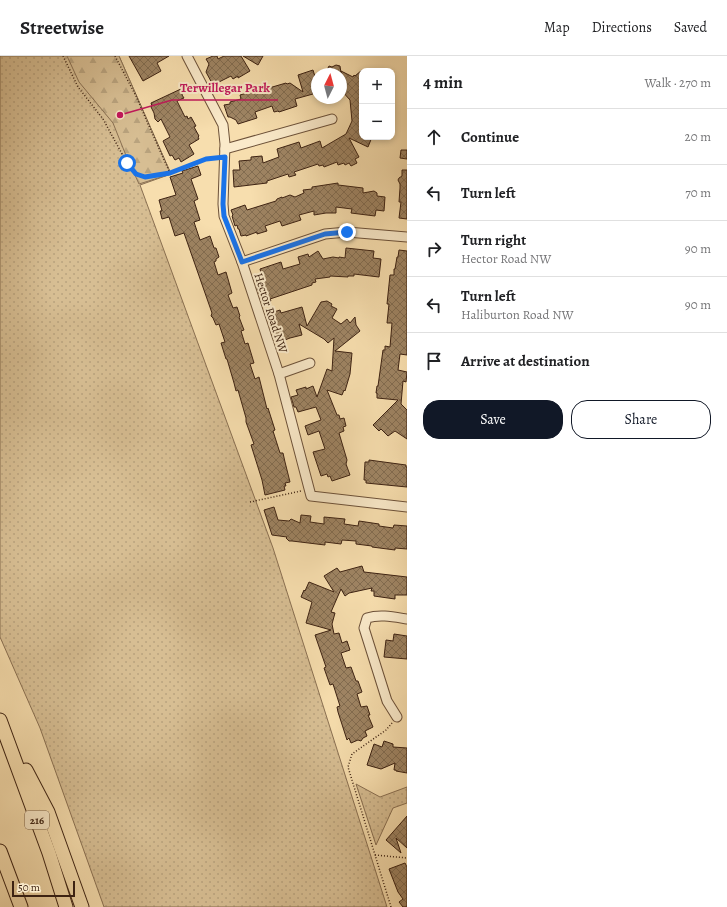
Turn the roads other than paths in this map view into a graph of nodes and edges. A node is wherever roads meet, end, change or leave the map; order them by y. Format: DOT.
graph roads {
  1 [pos="187,56"];
  2 [pos="332,119"];
  3 [pos="225,153"];
  4 [pos="407,237"];
  5 [pos="242,262"];
  6 [pos="310,363"];
  7 [pos="279,374"];
  8 [pos="407,508"];
  9 [pos="407,619"];
  10 [pos="397,717"];
  11 [pos="0,720"];
  12 [pos="6,734"];
  13 [pos="0,852"];
  14 [pos="12,907"];
  15 [pos="21,907"];
  16 [pos="66,907"];
  17 [pos="82,907"];
  1 -- 3 [label="street, Hector Road NW"];
  2 -- 3 [label="street"];
  3 -- 5 [label="street, Hector Road NW"];
  4 -- 5 [label="street"];
  5 -- 7 [label="street, Hector Road NW"];
  6 -- 7 [label="street"];
  7 -- 8 [label="street, Hector Road NW"];
  9 -- 10 [label="street"];
  11 -- 12 [label="highway, 216"];
  12 -- 16 [label="highway, 216"];
  12 -- 17 [label="highway"];
  13 -- 14 [label="highway"];
  13 -- 15 [label="highway"];
}
